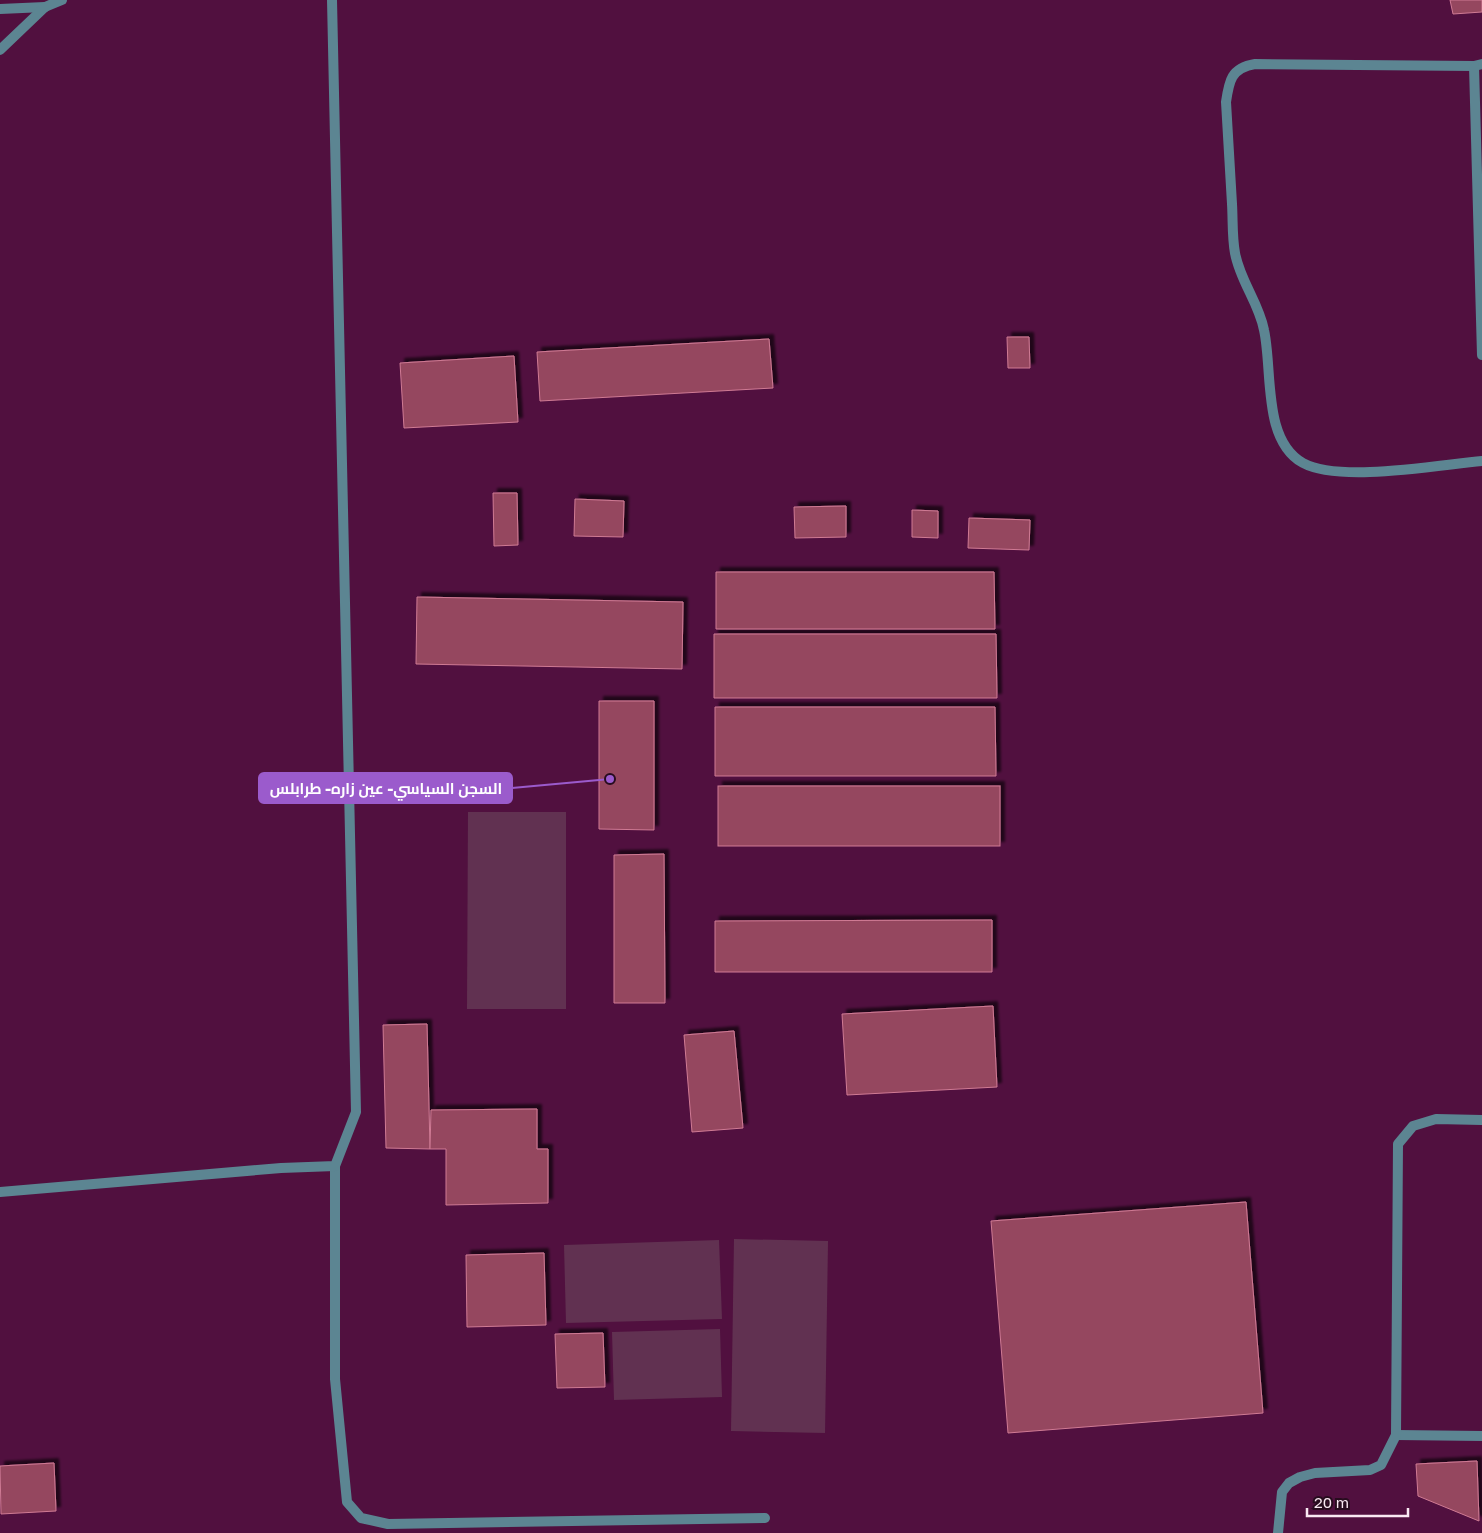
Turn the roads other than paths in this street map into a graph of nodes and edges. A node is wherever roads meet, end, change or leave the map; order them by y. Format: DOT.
graph roads {
  1 [pos="62,0"];
  2 [pos="332,0"];
  3 [pos="44,7"];
  4 [pos="0,9"];
  5 [pos="0,50"];
  6 [pos="1478,65"];
  7 [pos="1482,355"];
  8 [pos="1482,461"];
  9 [pos="1482,1120"];
  10 [pos="335,1166"];
  11 [pos="0,1192"];
  12 [pos="1396,1435"];
  13 [pos="1482,1436"];
  14 [pos="765,1518"];
  15 [pos="1278,1533"];
  1 -- 3 [label="street"];
  2 -- 10 [label="street"];
  3 -- 4 [label="street"];
  3 -- 5 [label="street"];
  6 -- 7 [label="street"];
  6 -- 8 [label="street"];
  9 -- 12 [label="street"];
  10 -- 11 [label="street"];
  10 -- 14 [label="street"];
  12 -- 13 [label="street"];
  12 -- 15 [label="street"];
}
